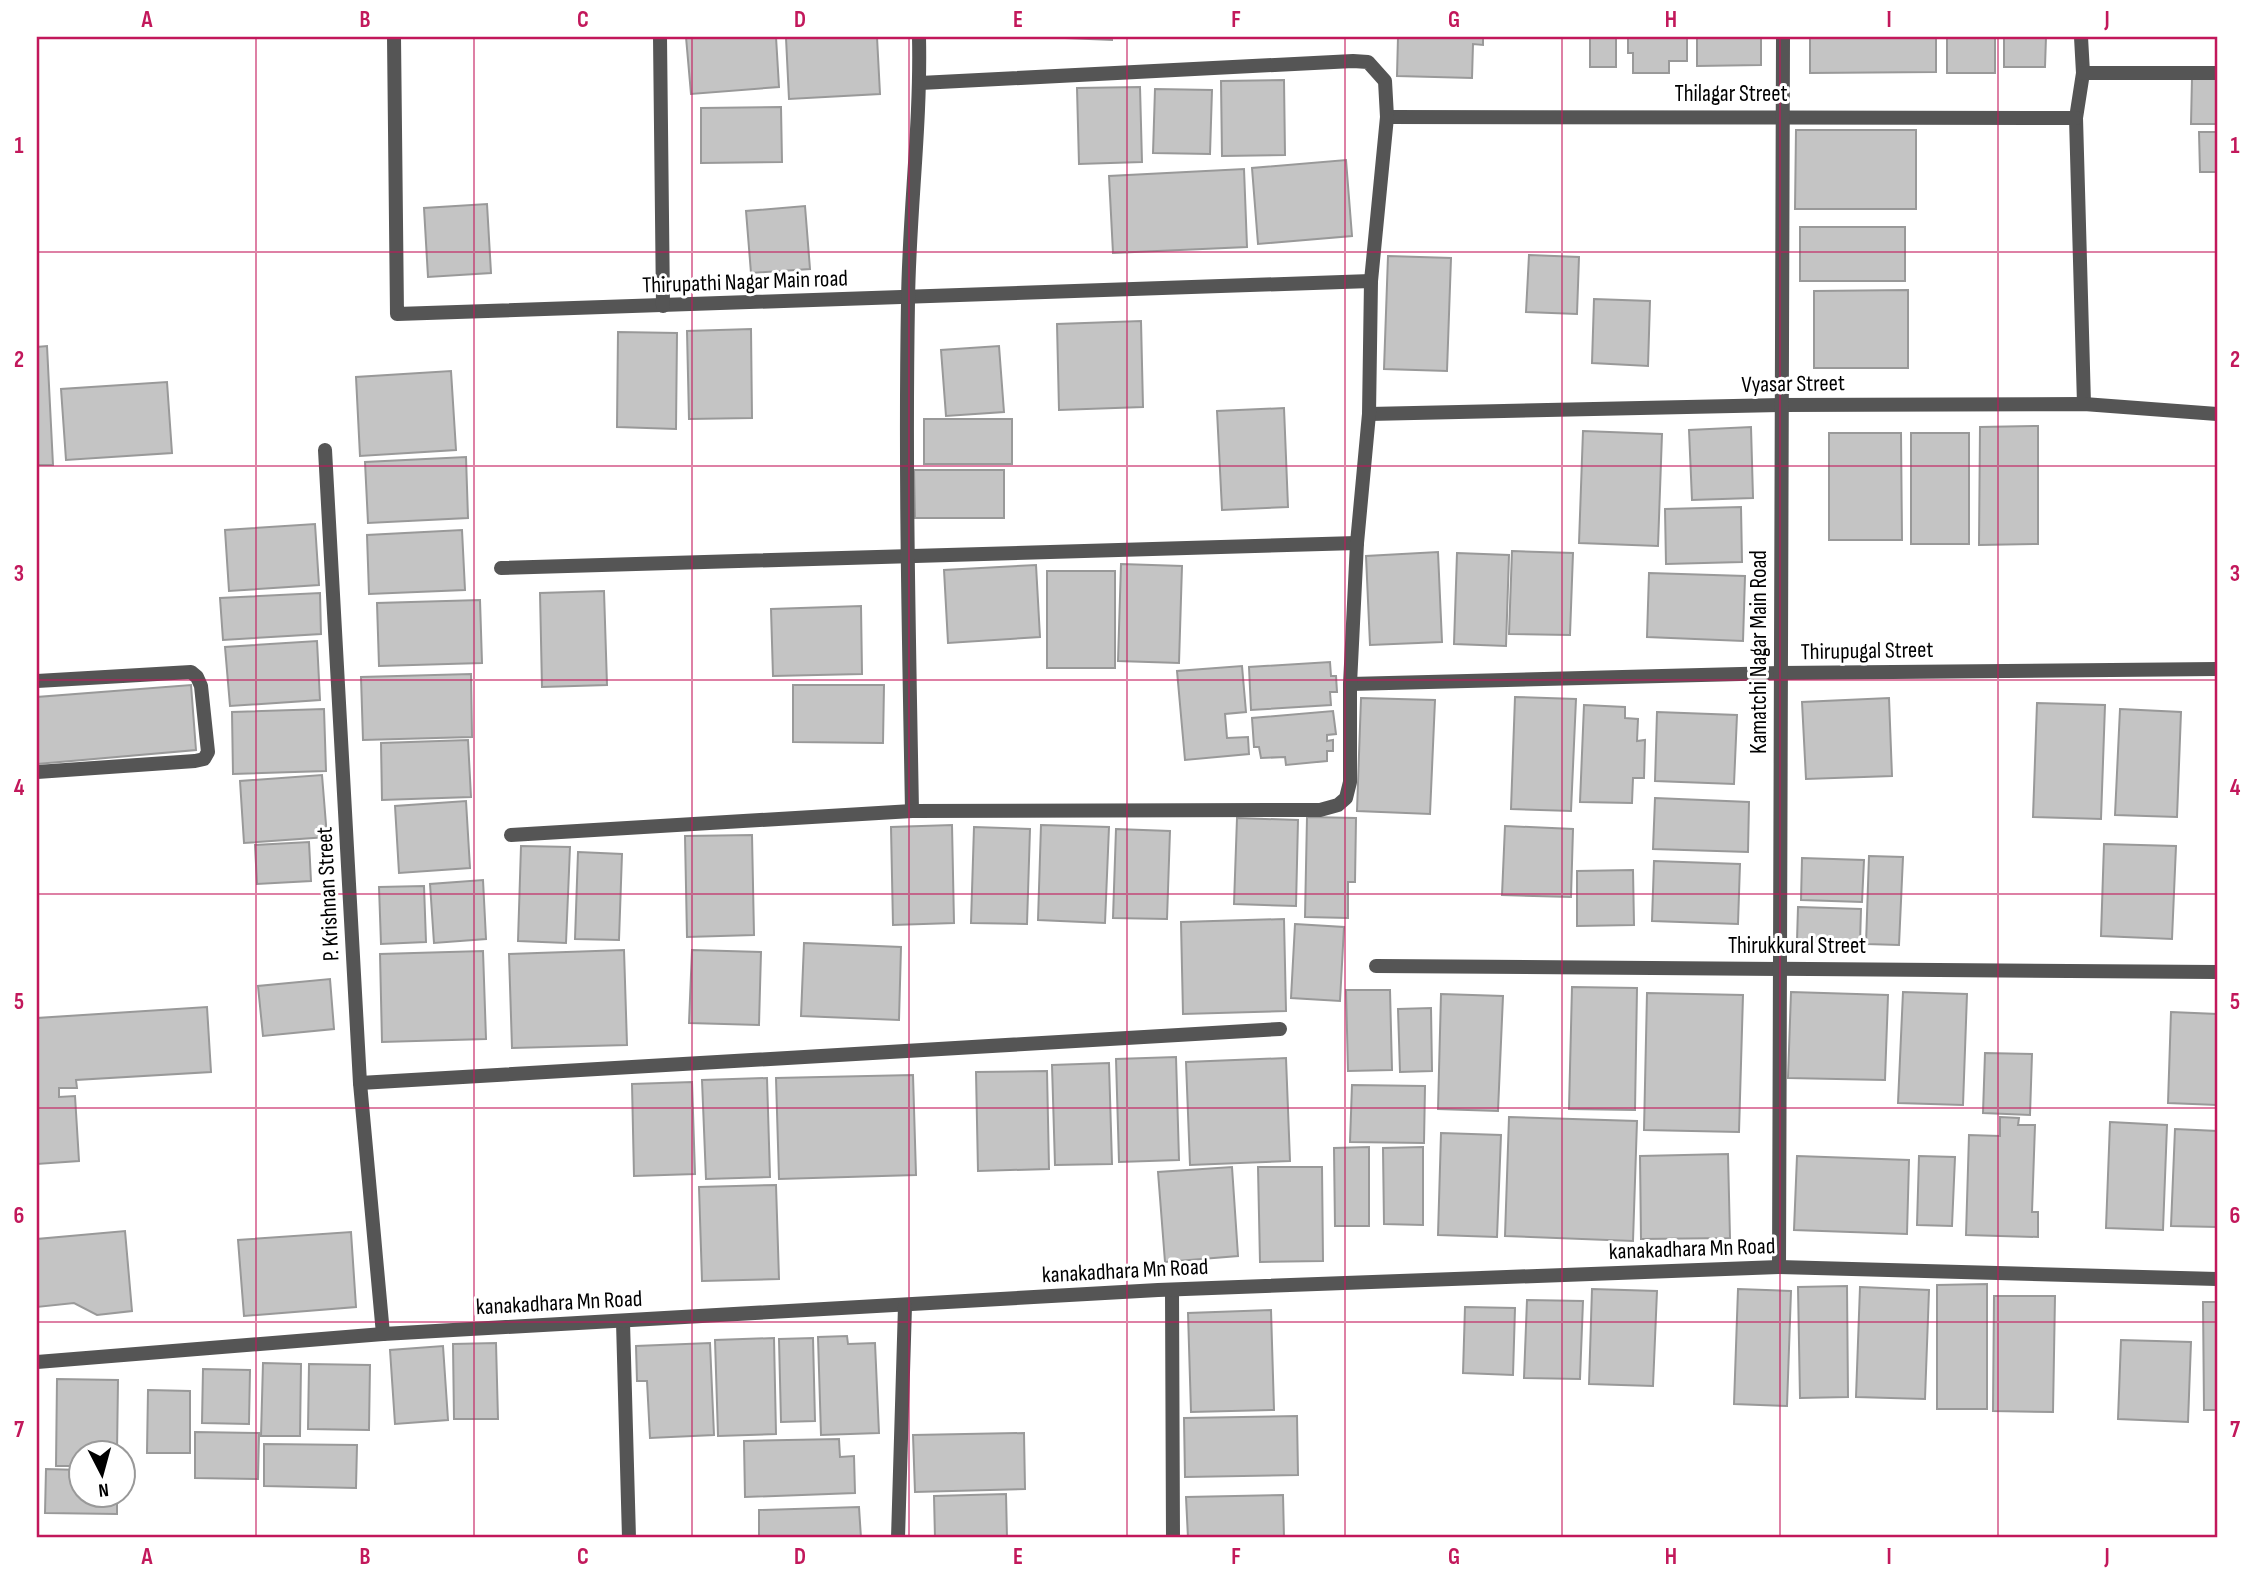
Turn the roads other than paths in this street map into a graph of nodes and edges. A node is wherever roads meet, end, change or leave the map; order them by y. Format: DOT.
graph roads {
  1 [pos="394,37"];
  2 [pos="660,37"];
  3 [pos="919,37"];
  4 [pos="1783,37"];
  5 [pos="2081,37"];
  6 [pos="2083,73"];
  7 [pos="2217,73"];
  8 [pos="920,83"];
  9 [pos="1782,115"];
  10 [pos="1387,117"];
  11 [pos="2076,118"];
  12 [pos="1371,281"];
  13 [pos="908,299"];
  14 [pos="663,306"];
  15 [pos="2084,404"];
  16 [pos="1780,405"];
  17 [pos="1369,414"];
  18 [pos="2217,414"];
  19 [pos="325,450"];
  20 [pos="1357,543"];
  21 [pos="907,558"];
  22 [pos="500,568"];
  23 [pos="2217,669"];
  24 [pos="1780,673"];
  25 [pos="37,681"];
  26 [pos="1350,684"];
  27 [pos="37,772"];
  28 [pos="912,811"];
  29 [pos="511,835"];
  30 [pos="1376,966"];
  31 [pos="1781,967"];
  32 [pos="2217,972"];
  33 [pos="1280,1029"];
  34 [pos="360,1083"];
  35 [pos="1779,1267"];
  36 [pos="2217,1279"];
  37 [pos="1172,1290"];
  38 [pos="905,1307"];
  39 [pos="623,1322"];
  40 [pos="383,1334"];
  41 [pos="37,1362"];
  42 [pos="629,1538"];
  43 [pos="898,1538"];
  44 [pos="1172,1538"];
  1 -- 14 [label="street, Thirupathi Nagar Main road"];
  2 -- 14 [label="street"];
  3 -- 8 [label="street"];
  4 -- 9 [label="street, Kamatchi Nagar Main Road"];
  5 -- 6 [label="street"];
  6 -- 7 [label="street"];
  6 -- 11 [label="street"];
  8 -- 10 [label="street"];
  8 -- 13 [label="street"];
  9 -- 10 [label="street, Thilagar Street"];
  9 -- 11 [label="street, Thilagar Street"];
  9 -- 16 [label="street, Kamatchi Nagar Main Road"];
  10 -- 12 [label="street"];
  11 -- 15 [label="street"];
  12 -- 13 [label="street, Thirupathi Nagar Main road"];
  12 -- 17 [label="street"];
  13 -- 14 [label="street, Thirupathi Nagar Main road"];
  13 -- 21 [label="street"];
  15 -- 16 [label="street, Vyasar Street"];
  15 -- 18 [label="street, Vyasar Street"];
  16 -- 17 [label="street, Vyasar Street"];
  16 -- 24 [label="street, Kamatchi Nagar Main Road"];
  17 -- 20 [label="street"];
  19 -- 34 [label="street, P. Krishnan Street"];
  20 -- 21 [label="street"];
  20 -- 26 [label="street"];
  21 -- 22 [label="street"];
  21 -- 28 [label="street"];
  23 -- 24 [label="street, Thirupugal Street"];
  24 -- 26 [label="street, Thirupugal Street"];
  24 -- 31 [label="street, Kamatchi Nagar Main Road"];
  25 -- 27 [label="street"];
  26 -- 28 [label="street"];
  28 -- 29 [label="street"];
  30 -- 31 [label="street, Thirukkural Street"];
  31 -- 32 [label="street, Thirukkural Street"];
  31 -- 35 [label="street, Kamatchi Nagar Main Road"];
  33 -- 34 [label="street"];
  34 -- 40 [label="street, P. Krishnan Street"];
  35 -- 36 [label="street, kanakadhara Mn Road"];
  35 -- 37 [label="street, kanakadhara Mn Road"];
  37 -- 38 [label="street, kanakadhara Mn Road"];
  37 -- 44 [label="street"];
  38 -- 39 [label="street, kanakadhara Mn Road"];
  38 -- 43 [label="street"];
  39 -- 40 [label="street, kanakadhara Mn Road"];
  39 -- 42 [label="street"];
  40 -- 41 [label="street, kanakadhara Mn Road"];
}
